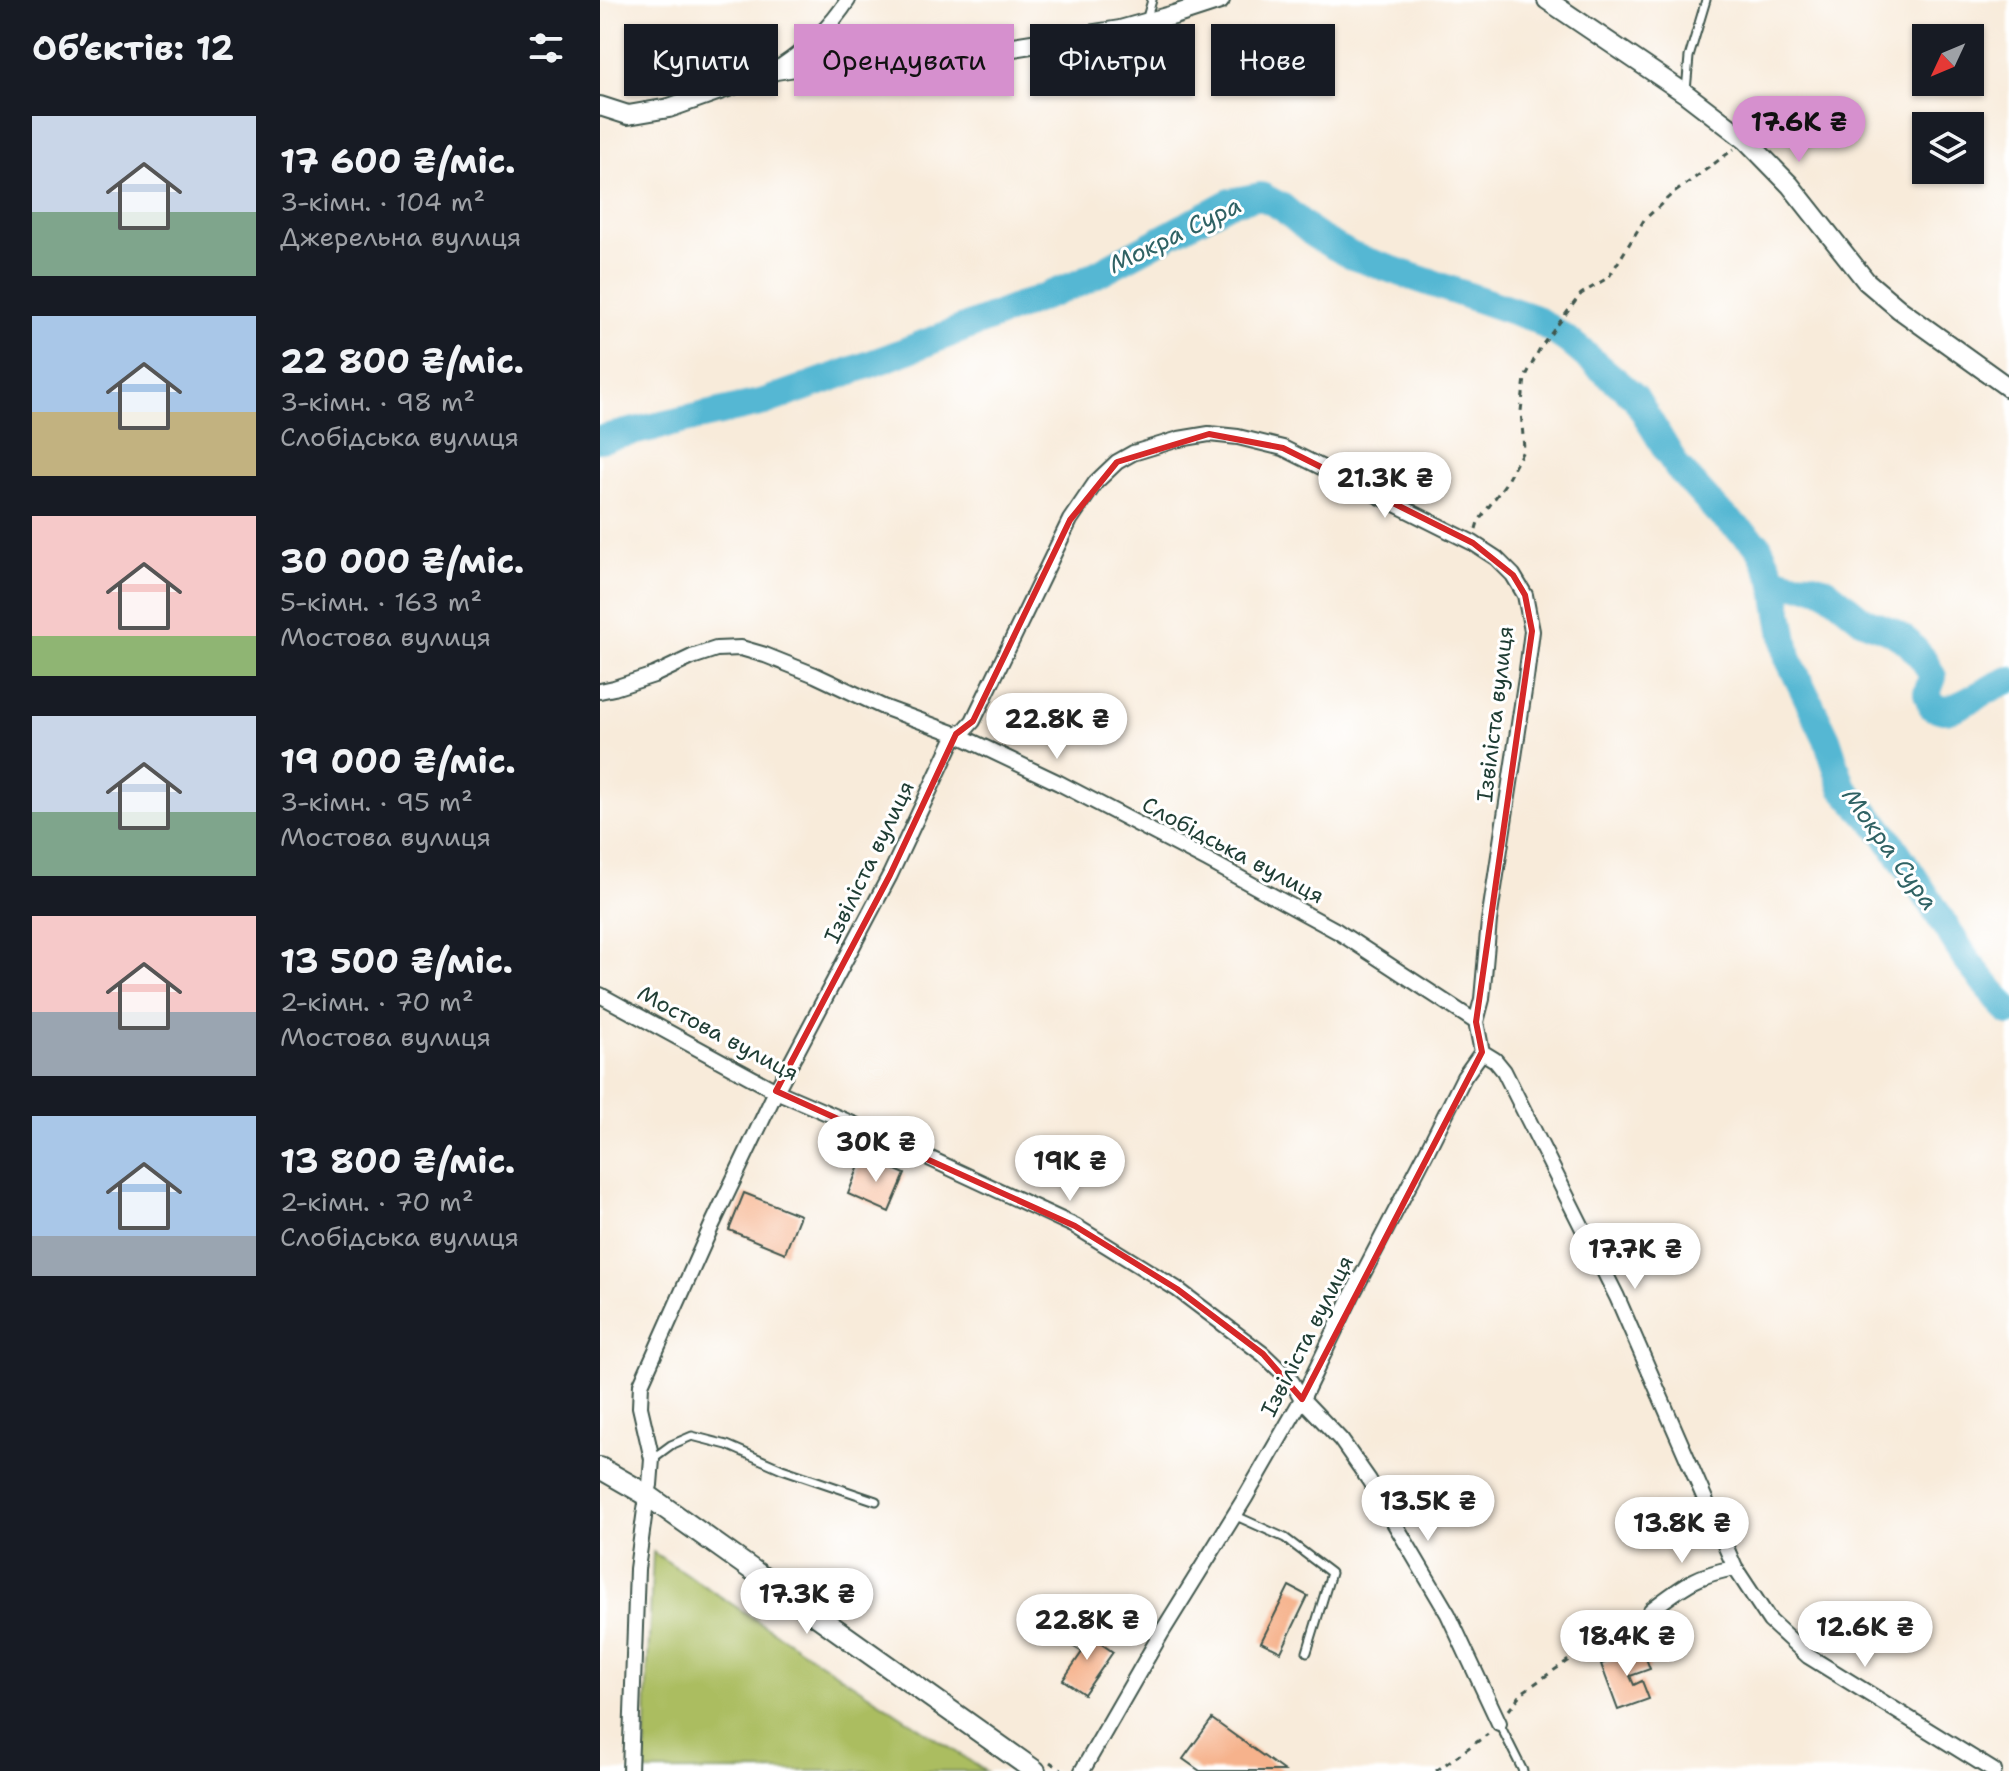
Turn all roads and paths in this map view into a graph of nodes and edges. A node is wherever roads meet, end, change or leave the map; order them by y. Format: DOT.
graph roads {
  1 [pos="848,0"];
  2 [pos="1152,0"];
  3 [pos="1220,0"];
  4 [pos="1547,0"];
  5 [pos="1706,0"];
  6 [pos="1145,23"];
  7 [pos="778,69"];
  8 [pos="778,70"];
  9 [pos="1686,94"];
  10 [pos="700,96"];
  11 [pos="600,106"];
  12 [pos="1746,140"];
  13 [pos="2009,388"];
  14 [pos="1473,543"];
  15 [pos="600,691"];
  16 [pos="956,734"];
  17 [pos="600,995"];
  18 [pos="1476,1022"];
  19 [pos="1482,1052"];
  20 [pos="776,1091"];
  21 [pos="1302,1399"];
  22 [pos="652,1459"];
  23 [pos="600,1468"];
  24 [pos="647,1495"];
  25 [pos="876,1501"];
  26 [pos="1234,1515"];
  27 [pos="1735,1568"];
  28 [pos="1651,1610"];
  29 [pos="1307,1652"];
  30 [pos="1499,1723"];
  31 [pos="1025,1768"];
  32 [pos="630,1771"];
  33 [pos="1082,1771"];
  34 [pos="1436,1771"];
  35 [pos="1523,1771"];
  36 [pos="1994,1771"];
  1 -- 7 [label="street"];
  2 -- 6 [label="lane"];
  3 -- 6 [label="street"];
  4 -- 9 [label="street"];
  5 -- 9 [label="lane"];
  6 -- 8 [label="street"];
  9 -- 12 [label="street"];
  10 -- 11 [label="street"];
  12 -- 13 [label="street"];
  12 -- 14 [label="path"];
  14 -- 16 [label="street, Ізвіліста вулиця"];
  14 -- 18 [label="street, Ізвіліста вулиця"];
  15 -- 16 [label="street, Слобідська вулиця"];
  16 -- 18 [label="street, Слобідська вулиця"];
  16 -- 20 [label="street, Ізвіліста вулиця"];
  17 -- 20 [label="street, Мостова вулиця"];
  18 -- 19 [label="street, Ізвіліста вулиця"];
  19 -- 21 [label="street, Ізвіліста вулиця"];
  19 -- 27 [label="street"];
  20 -- 21 [label="street, Мостова вулиця"];
  20 -- 22 [label="street, Ізвіліста вулиця"];
  21 -- 26 [label="street, Ізвіліста вулиця"];
  21 -- 30 [label="street, Мостова вулиця"];
  22 -- 24 [label="street, Ізвіліста вулиця"];
  22 -- 25 [label="lane"];
  23 -- 24 [label="main road"];
  24 -- 31 [label="main road"];
  24 -- 32 [label="street, Ізвіліста вулиця"];
  26 -- 29 [label="lane"];
  26 -- 33 [label="street, Ізвіліста вулиця"];
  27 -- 28 [label="street"];
  27 -- 36 [label="street"];
  28 -- 30 [label="path"];
  30 -- 34 [label="path"];
  30 -- 35 [label="lane, Мостова вулиця"];
}
